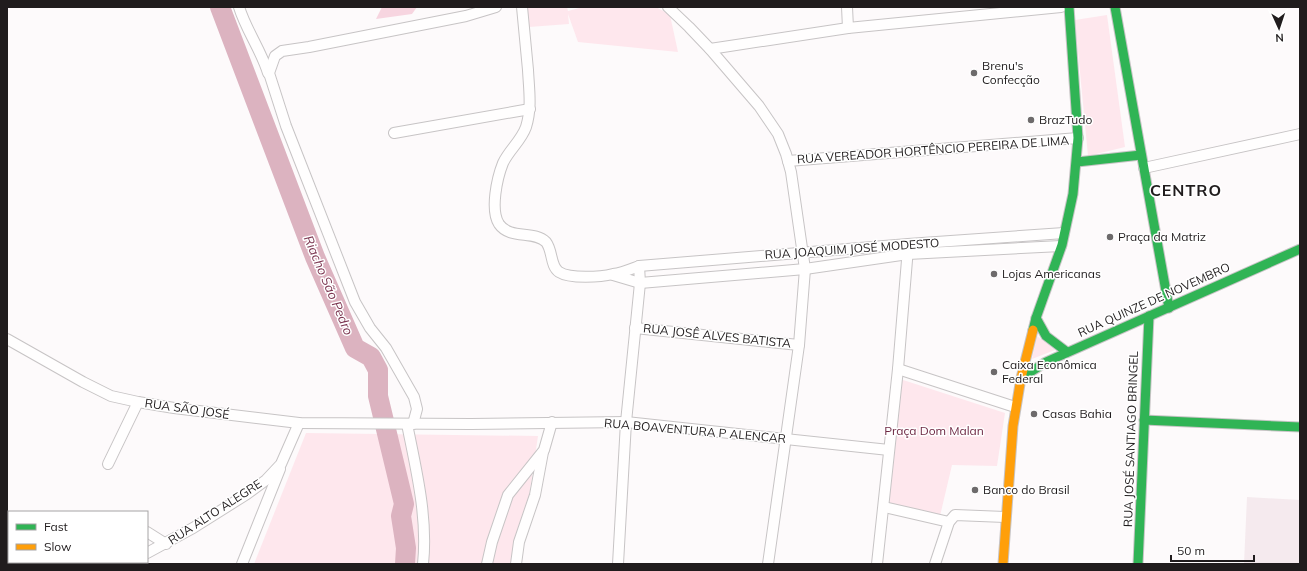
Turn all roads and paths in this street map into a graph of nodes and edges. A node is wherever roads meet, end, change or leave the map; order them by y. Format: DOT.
graph roads {
  1 [pos="239,7"];
  2 [pos="496,7"];
  3 [pos="522,7"];
  4 [pos="668,7"];
  5 [pos="847,7"];
  6 [pos="1061,7"];
  7 [pos="1069,7"];
  8 [pos="1115,7"];
  9 [pos="848,28"];
  10 [pos="710,49"];
  11 [pos="269,73"];
  12 [pos="530,109"];
  13 [pos="394,133"];
  14 [pos="1300,134"];
  15 [pos="1078,138"];
  16 [pos="1141,155"];
  17 [pos="788,161"];
  18 [pos="1077,162"];
  19 [pos="1144,168"];
  20 [pos="1064,233"];
  21 [pos="1061,246"];
  22 [pos="908,249"];
  23 [pos="1300,249"];
  24 [pos="803,253"];
  25 [pos="691,262"];
  26 [pos="639,266"];
  27 [pos="805,269"];
  28 [pos="613,275"];
  29 [pos="693,278"];
  30 [pos="640,283"];
  31 [pos="1169,308"];
  32 [pos="1149,316"];
  33 [pos="1036,318"];
  34 [pos="635,328"];
  35 [pos="7,339"];
  36 [pos="799,345"];
  37 [pos="1068,352"];
  38 [pos="898,369"];
  39 [pos="1021,378"];
  40 [pos="138,402"];
  41 [pos="1015,407"];
  42 [pos="1144,420"];
  43 [pos="299,422"];
  44 [pos="552,422"];
  45 [pos="626,422"];
  46 [pos="381,423"];
  47 [pos="405,424"];
  48 [pos="1300,426"];
  49 [pos="787,439"];
  50 [pos="544,450"];
  51 [pos="889,450"];
  52 [pos="108,464"];
  53 [pos="281,464"];
  54 [pos="884,507"];
  55 [pos="1005,517"];
  56 [pos="949,522"];
  57 [pos="148,533"];
  58 [pos="166,544"];
  59 [pos="148,553"];
  60 [pos="242,564"];
  61 [pos="423,564"];
  62 [pos="487,564"];
  63 [pos="516,564"];
  64 [pos="618,564"];
  65 [pos="768,564"];
  66 [pos="877,564"];
  67 [pos="935,564"];
  68 [pos="1003,564"];
  69 [pos="1138,564"];
  1 -- 11 [label="street"];
  2 -- 11 [label="street"];
  3 -- 12 [label="street"];
  4 -- 10 [label="street"];
  5 -- 9 [label="street"];
  6 -- 9 [label="street"];
  7 -- 15 [label="main road"];
  8 -- 16 [label="main road"];
  9 -- 10 [label="street"];
  10 -- 17 [label="street"];
  11 -- 47 [label="street"];
  12 -- 13 [label="street"];
  12 -- 28 [label="street"];
  14 -- 19 [label="street"];
  15 -- 17 [label="street, RUA VEREADOR HORTÊNCIO PEREIRA DE LIMA"];
  15 -- 18 [label="main road"];
  16 -- 18 [label="main road"];
  16 -- 19 [label="main road"];
  17 -- 24 [label="street"];
  18 -- 20 [label="main road"];
  19 -- 31 [label="main road"];
  20 -- 21 [label="main road"];
  20 -- 22 [label="street, RUA JOAQUIM JOSÉ MODESTO"];
  21 -- 22 [label="street, RUA JOAQUIM JOSÉ MODESTO"];
  21 -- 33 [label="main road"];
  22 -- 24 [label="street, RUA JOAQUIM JOSÉ MODESTO"];
  22 -- 27 [label="street, RUA JOAQUIM JOSÉ MODESTO"];
  22 -- 38 [label="street"];
  23 -- 31 [label="main road, RUA QUINZE DE NOVEMBRO"];
  24 -- 25 [label="street, RUA JOAQUIM JOSÉ MODESTO"];
  24 -- 27 [label="street"];
  25 -- 26 [label="street, RUA JOAQUIM JOSÉ MODESTO"];
  25 -- 29 [label="street"];
  26 -- 28 [label="street, RUA JOAQUIM JOSÉ MODESTO"];
  26 -- 30 [label="street"];
  27 -- 29 [label="street, RUA JOAQUIM JOSÉ MODESTO"];
  27 -- 36 [label="street"];
  28 -- 30 [label="street"];
  29 -- 30 [label="street, RUA JOAQUIM JOSÉ MODESTO"];
  30 -- 34 [label="street"];
  31 -- 32 [label="main road, RUA QUINZE DE NOVEMBRO"];
  32 -- 37 [label="main road, RUA QUINZE DE NOVEMBRO"];
  32 -- 42 [label="main road, RUA JOSÉ SANTIAGO BRINGEL"];
  33 -- 37 [label="main road"];
  33 -- 39 [label="main road"];
  34 -- 36 [label="street, RUA JOSÊ ALVES BATISTA"];
  34 -- 45 [label="street"];
  35 -- 40 [label="street, RUA SÃO JOSÉ"];
  36 -- 49 [label="street"];
  37 -- 39 [label="main road, RUA QUINZE DE NOVEMBRO"];
  38 -- 41 [label="street"];
  38 -- 51 [label="street"];
  39 -- 41 [label="main road"];
  40 -- 43 [label="street, RUA SÃO JOSÉ"];
  40 -- 52 [label="street"];
  41 -- 55 [label="main road"];
  42 -- 48 [label="main road"];
  42 -- 69 [label="main road, RUA JOSÉ SANTIAGO BRINGEL"];
  43 -- 46 [label="street, RUA SÃO JOSÉ"];
  43 -- 53 [label="street, RUA ALTO ALEGRE"];
  44 -- 45 [label="street, RUA BOAVENTURA P ALENCAR"];
  44 -- 47 [label="street, RUA BOAVENTURA P ALENCAR"];
  44 -- 50 [label="street"];
  45 -- 49 [label="street, RUA BOAVENTURA P ALENCAR"];
  45 -- 64 [label="street"];
  46 -- 47 [label="street, RUA BOAVENTURA P ALENCAR"];
  47 -- 61 [label="street"];
  49 -- 51 [label="street, RUA BOAVENTURA P ALENCAR"];
  49 -- 65 [label="street"];
  50 -- 62 [label="street"];
  50 -- 63 [label="street"];
  51 -- 54 [label="street"];
  53 -- 58 [label="street, RUA ALTO ALEGRE"];
  53 -- 60 [label="street"];
  54 -- 56 [label="street"];
  54 -- 66 [label="street"];
  55 -- 56 [label="street"];
  55 -- 68 [label="main road"];
  56 -- 67 [label="street"];
  57 -- 58 [label="street"];
  58 -- 59 [label="street, RUA ALTO ALEGRE"];
}
